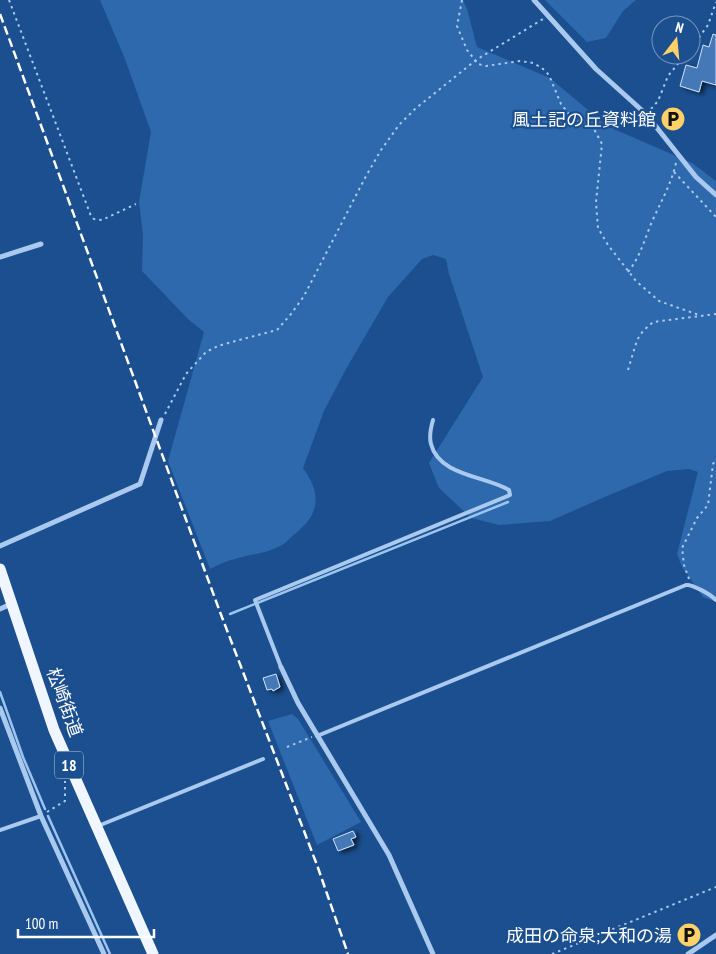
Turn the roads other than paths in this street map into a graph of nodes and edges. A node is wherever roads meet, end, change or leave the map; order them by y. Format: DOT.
graph roads {
  1 [pos="534,0"];
  2 [pos="716,194"];
  3 [pos="41,244"];
  4 [pos="0,257"];
  5 [pos="161,420"];
  6 [pos="433,420"];
  7 [pos="0,546"];
  8 [pos="0,569"];
  9 [pos="716,600"];
  10 [pos="12,604"];
  11 [pos="0,609"];
  12 [pos="281,667"];
  13 [pos="0,708"];
  14 [pos="317,736"];
  15 [pos="263,759"];
  16 [pos="41,816"];
  17 [pos="96,827"];
  18 [pos="0,830"];
  19 [pos="716,935"];
  20 [pos="104,954"];
  21 [pos="153,954"];
  22 [pos="433,954"];
  23 [pos="688,954"];
  1 -- 2 [label="street"];
  3 -- 4 [label="street"];
  5 -- 7 [label="street"];
  6 -- 12 [label="lane"];
  8 -- 10 [label="main road, 松崎街道 / 18"];
  9 -- 14 [label="lane"];
  10 -- 11 [label="street"];
  10 -- 17 [label="main road, 松崎街道 / 18"];
  12 -- 14 [label="street"];
  13 -- 16 [label="street"];
  14 -- 22 [label="street"];
  15 -- 17 [label="lane"];
  16 -- 18 [label="lane"];
  16 -- 20 [label="street"];
  17 -- 21 [label="main road, 松崎街道 / 18"];
  19 -- 23 [label="street"];
}
